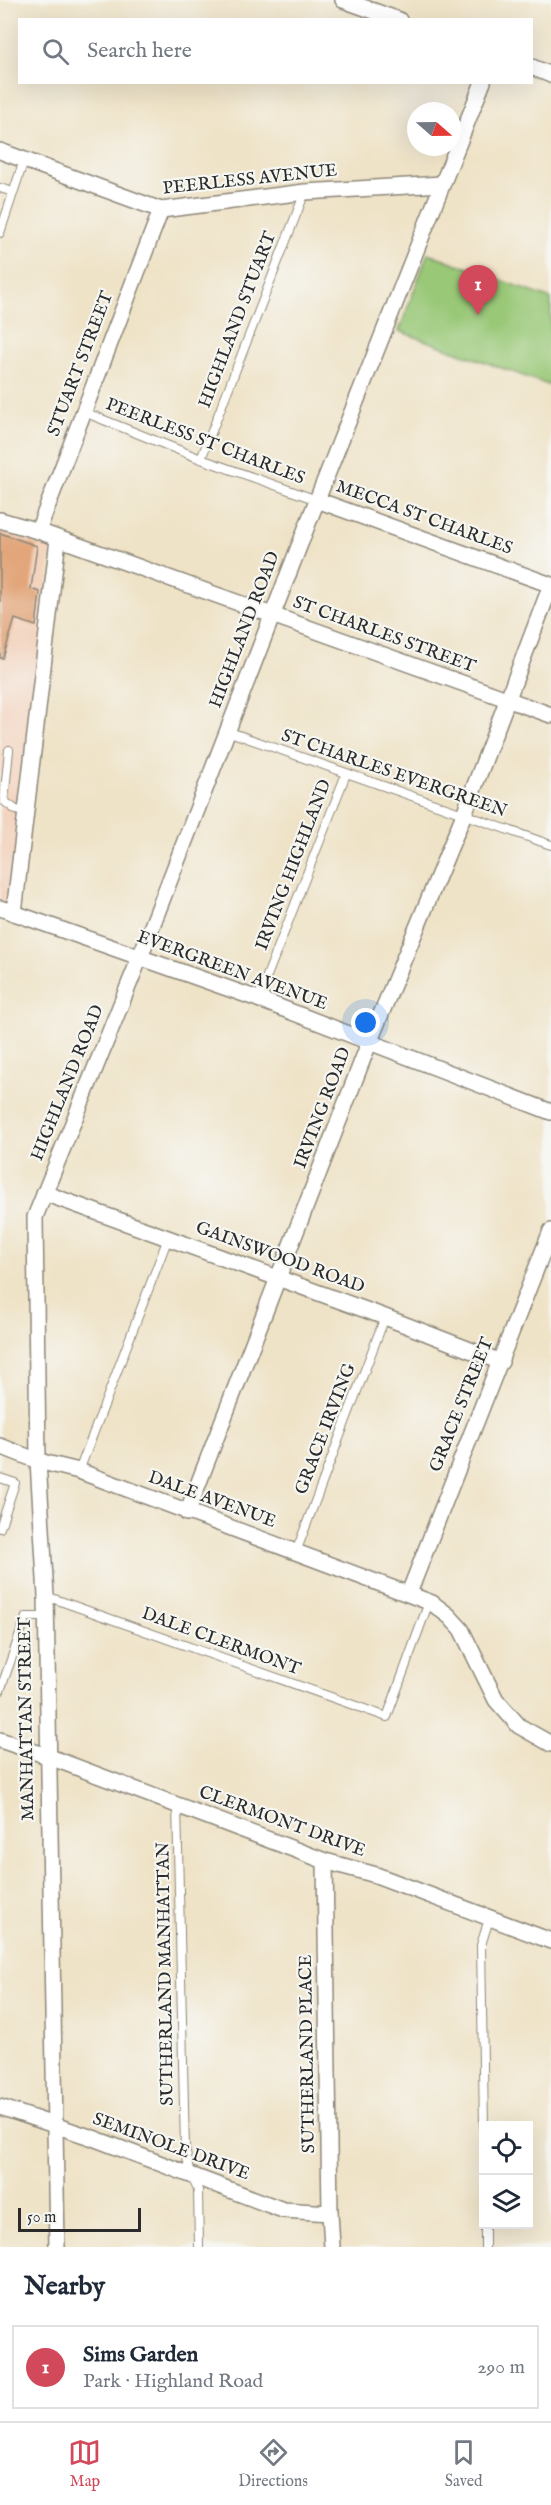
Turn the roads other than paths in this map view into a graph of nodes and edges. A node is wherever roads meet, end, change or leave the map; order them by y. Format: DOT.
graph roads {
  1 [pos="344,0"];
  2 [pos="394,18"];
  3 [pos="533,68"];
  4 [pos="551,75"];
  5 [pos="482,84"];
  6 [pos="0,151"];
  7 [pos="24,160"];
  8 [pos="442,184"];
  9 [pos="0,188"];
  10 [pos="13,192"];
  11 [pos="305,192"];
  12 [pos="161,210"];
  13 [pos="0,233"];
  14 [pos="84,412"];
  15 [pos="201,459"];
  16 [pos="317,500"];
  17 [pos="0,520"];
  18 [pos="38,531"];
  19 [pos="58,538"];
  20 [pos="551,585"];
  21 [pos="272,616"];
  22 [pos="508,700"];
  23 [pos="551,715"];
  24 [pos="227,731"];
  25 [pos="9,750"];
  26 [pos="346,774"];
  27 [pos="26,812"];
  28 [pos="464,814"];
  29 [pos="551,845"];
  30 [pos="7,911"];
  31 [pos="140,957"];
  32 [pos="258,999"];
  33 [pos="369,1043"];
  34 [pos="551,1112"];
  35 [pos="44,1193"];
  36 [pos="551,1231"];
  37 [pos="168,1238"];
  38 [pos="276,1279"];
  39 [pos="385,1317"];
  40 [pos="501,1362"];
  41 [pos="0,1446"];
  42 [pos="38,1461"];
  43 [pos="79,1471"];
  44 [pos="0,1478"];
  45 [pos="187,1513"];
  46 [pos="0,1528"];
  47 [pos="296,1552"];
  48 [pos="409,1593"];
  49 [pos="46,1596"];
  50 [pos="429,1602"];
  51 [pos="46,1617"];
  52 [pos="0,1691"];
  53 [pos="0,1740"];
  54 [pos="551,1744"];
  55 [pos="47,1756"];
  56 [pos="177,1805"];
  57 [pos="325,1861"];
  58 [pos="489,1919"];
  59 [pos="551,1941"];
  60 [pos="0,2107"];
  61 [pos="484,2121"];
  62 [pos="55,2127"];
  63 [pos="191,2175"];
  64 [pos="330,2213"];
  65 [pos="485,2229"];
  66 [pos="57,2247"];
  67 [pos="199,2247"];
  68 [pos="333,2247"];
  69 [pos="485,2247"];
  1 -- 2 [label="street"];
  3 -- 4 [label="street"];
  5 -- 8 [label="street, HIGHLAND ROAD"];
  6 -- 7 [label="street, PEERLESS AVENUE"];
  7 -- 10 [label="lane"];
  7 -- 12 [label="street, PEERLESS AVENUE"];
  8 -- 11 [label="street, PEERLESS AVENUE"];
  8 -- 16 [label="street, HIGHLAND ROAD"];
  9 -- 10 [label="lane"];
  10 -- 13 [label="lane"];
  11 -- 12 [label="street, PEERLESS AVENUE"];
  11 -- 15 [label="lane, HIGHLAND STUART"];
  12 -- 14 [label="street, STUART STREET"];
  14 -- 15 [label="lane, PEERLESS ST CHARLES"];
  14 -- 18 [label="street, STUART STREET"];
  15 -- 16 [label="lane, PEERLESS ST CHARLES"];
  16 -- 20 [label="street, MECCA ST CHARLES"];
  16 -- 21 [label="street, HIGHLAND ROAD"];
  17 -- 18 [label="street, ST CHARLES STREET"];
  18 -- 19 [label="street, ST CHARLES STREET"];
  19 -- 21 [label="street, ST CHARLES STREET"];
  19 -- 27 [label="street"];
  20 -- 22 [label="street, IRVING ROAD"];
  21 -- 22 [label="street, ST CHARLES STREET"];
  21 -- 24 [label="street, HIGHLAND ROAD"];
  22 -- 23 [label="street, ST CHARLES STREET"];
  22 -- 28 [label="street, IRVING ROAD"];
  24 -- 26 [label="lane, ST CHARLES EVERGREEN"];
  24 -- 31 [label="street, HIGHLAND ROAD"];
  25 -- 27 [label="lane"];
  26 -- 28 [label="lane, ST CHARLES EVERGREEN"];
  26 -- 32 [label="lane, IRVING HIGHLAND"];
  27 -- 30 [label="street"];
  28 -- 29 [label="lane, ST CHARLES EVERGREEN"];
  28 -- 33 [label="street, IRVING ROAD"];
  30 -- 31 [label="street, EVERGREEN AVENUE"];
  31 -- 32 [label="street, EVERGREEN AVENUE"];
  31 -- 35 [label="street, HIGHLAND ROAD"];
  32 -- 33 [label="street, EVERGREEN AVENUE"];
  33 -- 34 [label="street, EVERGREEN AVENUE"];
  33 -- 38 [label="street, IRVING ROAD"];
  35 -- 37 [label="street, GAINSWOOD ROAD"];
  35 -- 42 [label="street, MANHATTAN STREET"];
  36 -- 40 [label="street, GRACE STREET"];
  37 -- 38 [label="street, GAINSWOOD ROAD"];
  37 -- 43 [label="lane"];
  38 -- 39 [label="street, GAINSWOOD ROAD"];
  38 -- 45 [label="street, IRVING ROAD"];
  39 -- 40 [label="street, GAINSWOOD ROAD"];
  39 -- 47 [label="lane, GRACE IRVING"];
  40 -- 48 [label="street, GRACE STREET"];
  41 -- 42 [label="street, DALE AVENUE"];
  42 -- 43 [label="street, DALE AVENUE"];
  42 -- 49 [label="street, MANHATTAN STREET"];
  43 -- 45 [label="street, DALE AVENUE"];
  44 -- 46 [label="lane"];
  45 -- 47 [label="street, DALE AVENUE"];
  47 -- 48 [label="street, DALE AVENUE"];
  48 -- 50 [label="street, DALE AVENUE"];
  49 -- 50 [label="lane, DALE CLERMONT"];
  49 -- 51 [label="street, MANHATTAN STREET"];
  50 -- 54 [label="street, DALE AVENUE"];
  51 -- 52 [label="lane"];
  51 -- 55 [label="street, MANHATTAN STREET"];
  53 -- 55 [label="street, CLERMONT DRIVE"];
  55 -- 56 [label="street, CLERMONT DRIVE"];
  55 -- 62 [label="street, MANHATTAN STREET"];
  56 -- 57 [label="street, CLERMONT DRIVE"];
  56 -- 63 [label="lane, SUTHERLAND MANHATTAN"];
  57 -- 58 [label="street, CLERMONT DRIVE"];
  57 -- 64 [label="street, SUTHERLAND PLACE"];
  58 -- 59 [label="street, CLERMONT DRIVE"];
  58 -- 61 [label="lane"];
  60 -- 62 [label="street, SEMINOLE DRIVE"];
  62 -- 63 [label="street, SEMINOLE DRIVE"];
  62 -- 66 [label="street, MANHATTAN STREET"];
  63 -- 64 [label="street, SEMINOLE DRIVE"];
  63 -- 67 [label="lane, SUTHERLAND MANHATTAN"];
  64 -- 68 [label="street, SUTHERLAND PLACE"];
  65 -- 69 [label="lane"];
}
